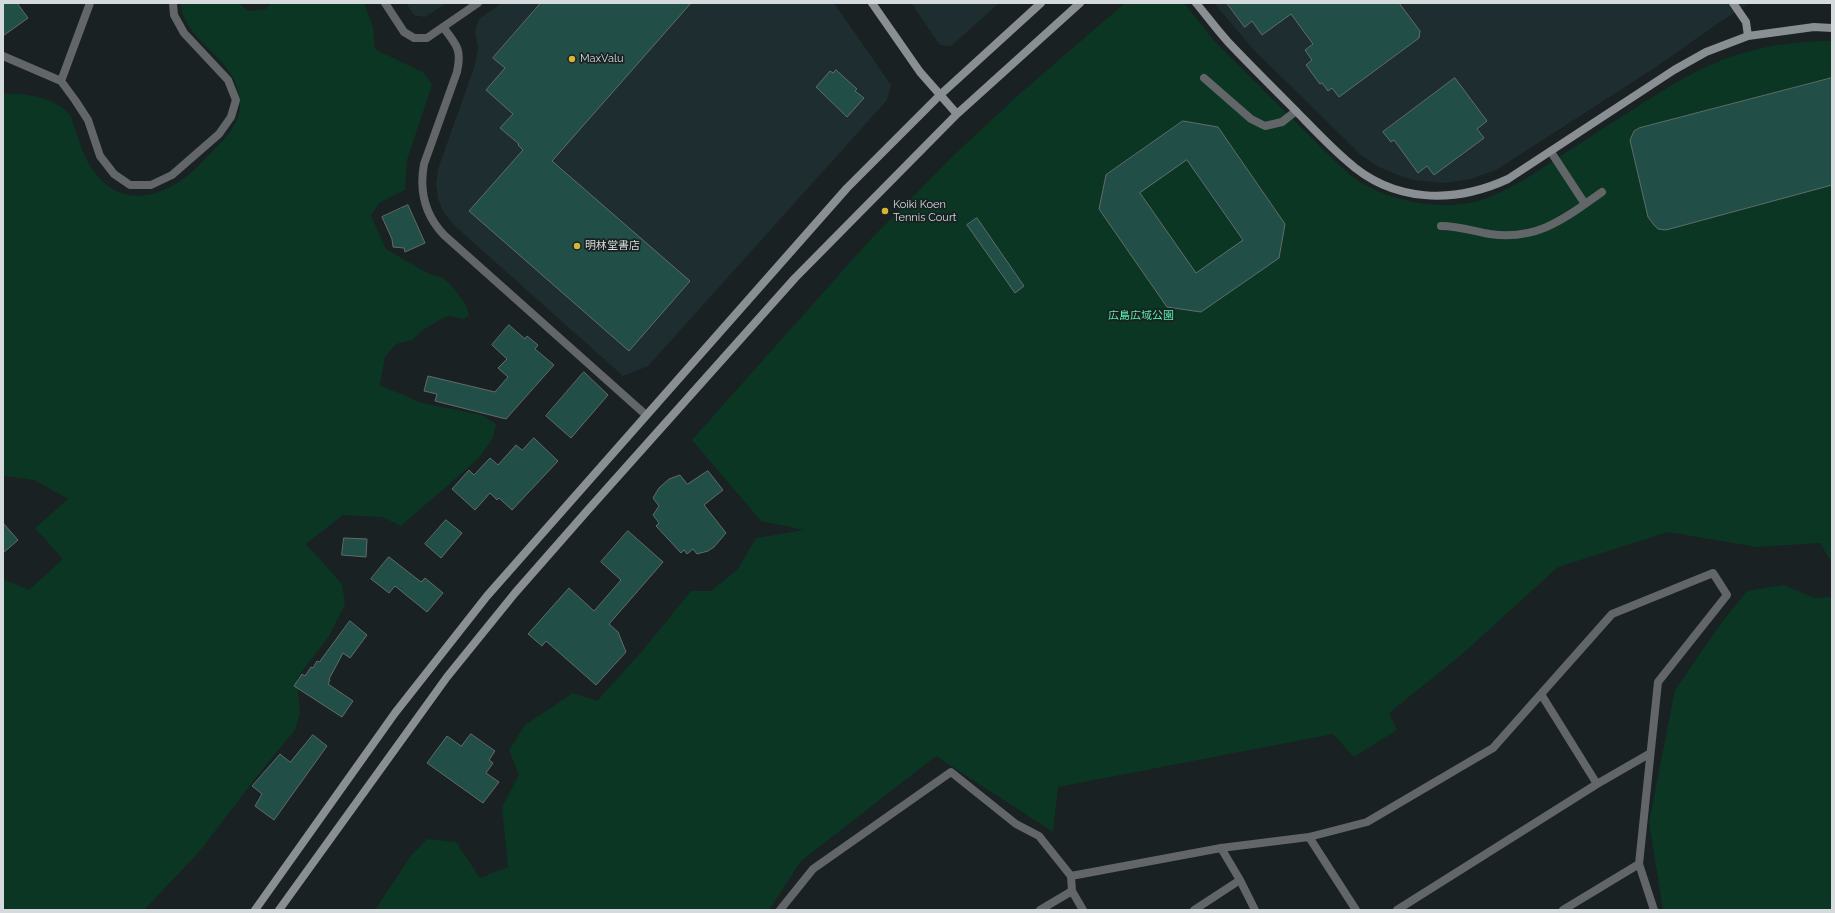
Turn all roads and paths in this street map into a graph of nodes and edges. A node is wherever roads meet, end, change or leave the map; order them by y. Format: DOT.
graph roads {
  1 [pos="90,3"];
  2 [pos="173,3"];
  3 [pos="385,3"];
  4 [pos="478,3"];
  5 [pos="872,3"];
  6 [pos="1041,3"];
  7 [pos="1080,3"];
  8 [pos="1196,3"];
  9 [pos="1733,3"];
  10 [pos="443,27"];
  11 [pos="1832,28"];
  12 [pos="1748,36"];
  13 [pos="3,56"];
  14 [pos="1204,78"];
  15 [pos="61,81"];
  16 [pos="940,95"];
  17 [pos="1296,111"];
  18 [pos="957,114"];
  19 [pos="1551,152"];
  20 [pos="1602,192"];
  21 [pos="1585,204"];
  22 [pos="1441,226"];
  23 [pos="646,415"];
  24 [pos="1541,694"];
  25 [pos="1649,754"];
  26 [pos="1598,784"];
  27 [pos="1309,837"];
  28 [pos="1221,848"];
  29 [pos="1639,864"];
  30 [pos="1071,876"];
  31 [pos="1240,880"];
  32 [pos="1072,891"];
  33 [pos="255,910"];
  34 [pos="279,910"];
  35 [pos="780,910"];
  36 [pos="1040,910"];
  37 [pos="1083,910"];
  38 [pos="1194,910"];
  39 [pos="1255,910"];
  40 [pos="1356,910"];
  41 [pos="1397,910"];
  42 [pos="1563,910"];
  43 [pos="1654,910"];
  1 -- 15 [label="street"];
  2 -- 15 [label="street"];
  3 -- 10 [label="street"];
  4 -- 10 [label="street"];
  5 -- 16 [label="street"];
  6 -- 16 [label="street"];
  7 -- 18 [label="street"];
  8 -- 17 [label="street"];
  9 -- 12 [label="street"];
  10 -- 23 [label="street"];
  11 -- 12 [label="street"];
  12 -- 19 [label="street"];
  13 -- 15 [label="street"];
  14 -- 17 [label="street"];
  16 -- 18 [label="street"];
  16 -- 23 [label="street"];
  17 -- 19 [label="street"];
  18 -- 34 [label="street"];
  19 -- 21 [label="street"];
  20 -- 21 [label="street"];
  21 -- 22 [label="street"];
  23 -- 33 [label="street"];
  24 -- 25 [label="street"];
  24 -- 26 [label="street"];
  24 -- 27 [label="street"];
  25 -- 26 [label="street"];
  25 -- 29 [label="street"];
  26 -- 41 [label="street"];
  27 -- 28 [label="street"];
  27 -- 40 [label="street"];
  28 -- 30 [label="street"];
  28 -- 31 [label="street"];
  29 -- 42 [label="street"];
  29 -- 43 [label="street"];
  30 -- 32 [label="street"];
  30 -- 35 [label="street"];
  31 -- 38 [label="street"];
  31 -- 39 [label="street"];
  32 -- 36 [label="street"];
  32 -- 37 [label="street"];
}
